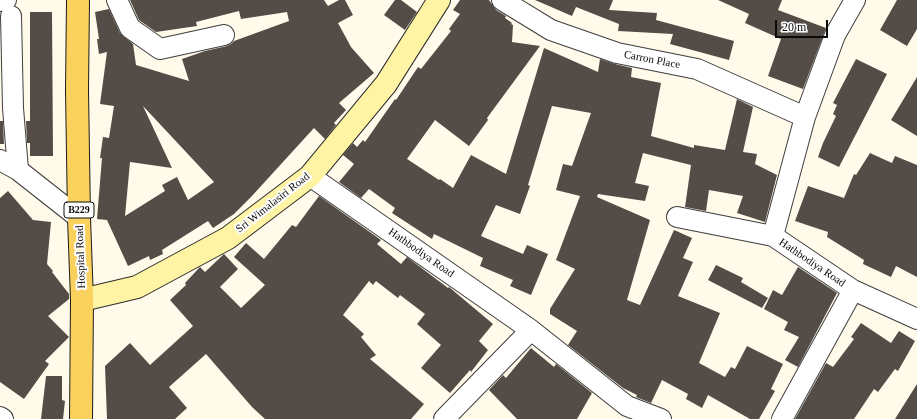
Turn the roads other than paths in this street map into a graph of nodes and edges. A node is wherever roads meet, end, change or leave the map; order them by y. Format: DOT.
graph roads {
  1 [pos="78,0"];
  2 [pos="117,0"];
  3 [pos="439,0"];
  4 [pos="502,0"];
  5 [pos="856,0"];
  6 [pos="6,5"];
  7 [pos="224,35"];
  8 [pos="6,104"];
  9 [pos="805,117"];
  10 [pos="0,160"];
  11 [pos="18,170"];
  12 [pos="310,176"];
  13 [pos="677,217"];
  14 [pos="80,218"];
  15 [pos="773,236"];
  16 [pos="853,290"];
  17 [pos="82,300"];
  18 [pos="917,319"];
  19 [pos="531,330"];
  20 [pos="0,417"];
  21 [pos="3,419"];
  22 [pos="81,419"];
  23 [pos="444,419"];
  24 [pos="661,419"];
  25 [pos="782,419"];
  1 -- 14 [label="main road, Hospital Road / B229"];
  2 -- 7 [label="street"];
  3 -- 12 [label="street, Sri Wimalasiri Road"];
  4 -- 9 [label="street, Carron Place"];
  5 -- 9 [label="street"];
  6 -- 8 [label="street"];
  8 -- 11 [label="street"];
  9 -- 15 [label="street"];
  10 -- 11 [label="street"];
  11 -- 14 [label="street"];
  12 -- 17 [label="street, Sri Wimalasiri Road"];
  12 -- 19 [label="street, Hathbodiya Road"];
  13 -- 15 [label="street, Hathbodiya Road"];
  14 -- 17 [label="main road, Hospital Road / B229"];
  15 -- 16 [label="street, Hathbodiya Road"];
  16 -- 18 [label="street, Hathbodiya Road"];
  16 -- 25 [label="street, Hathbodiya Road"];
  17 -- 22 [label="main road, Hospital Road / B229"];
  19 -- 23 [label="street"];
  19 -- 24 [label="street, Hathbodiya Road"];
  20 -- 21 [label="street"];
}
